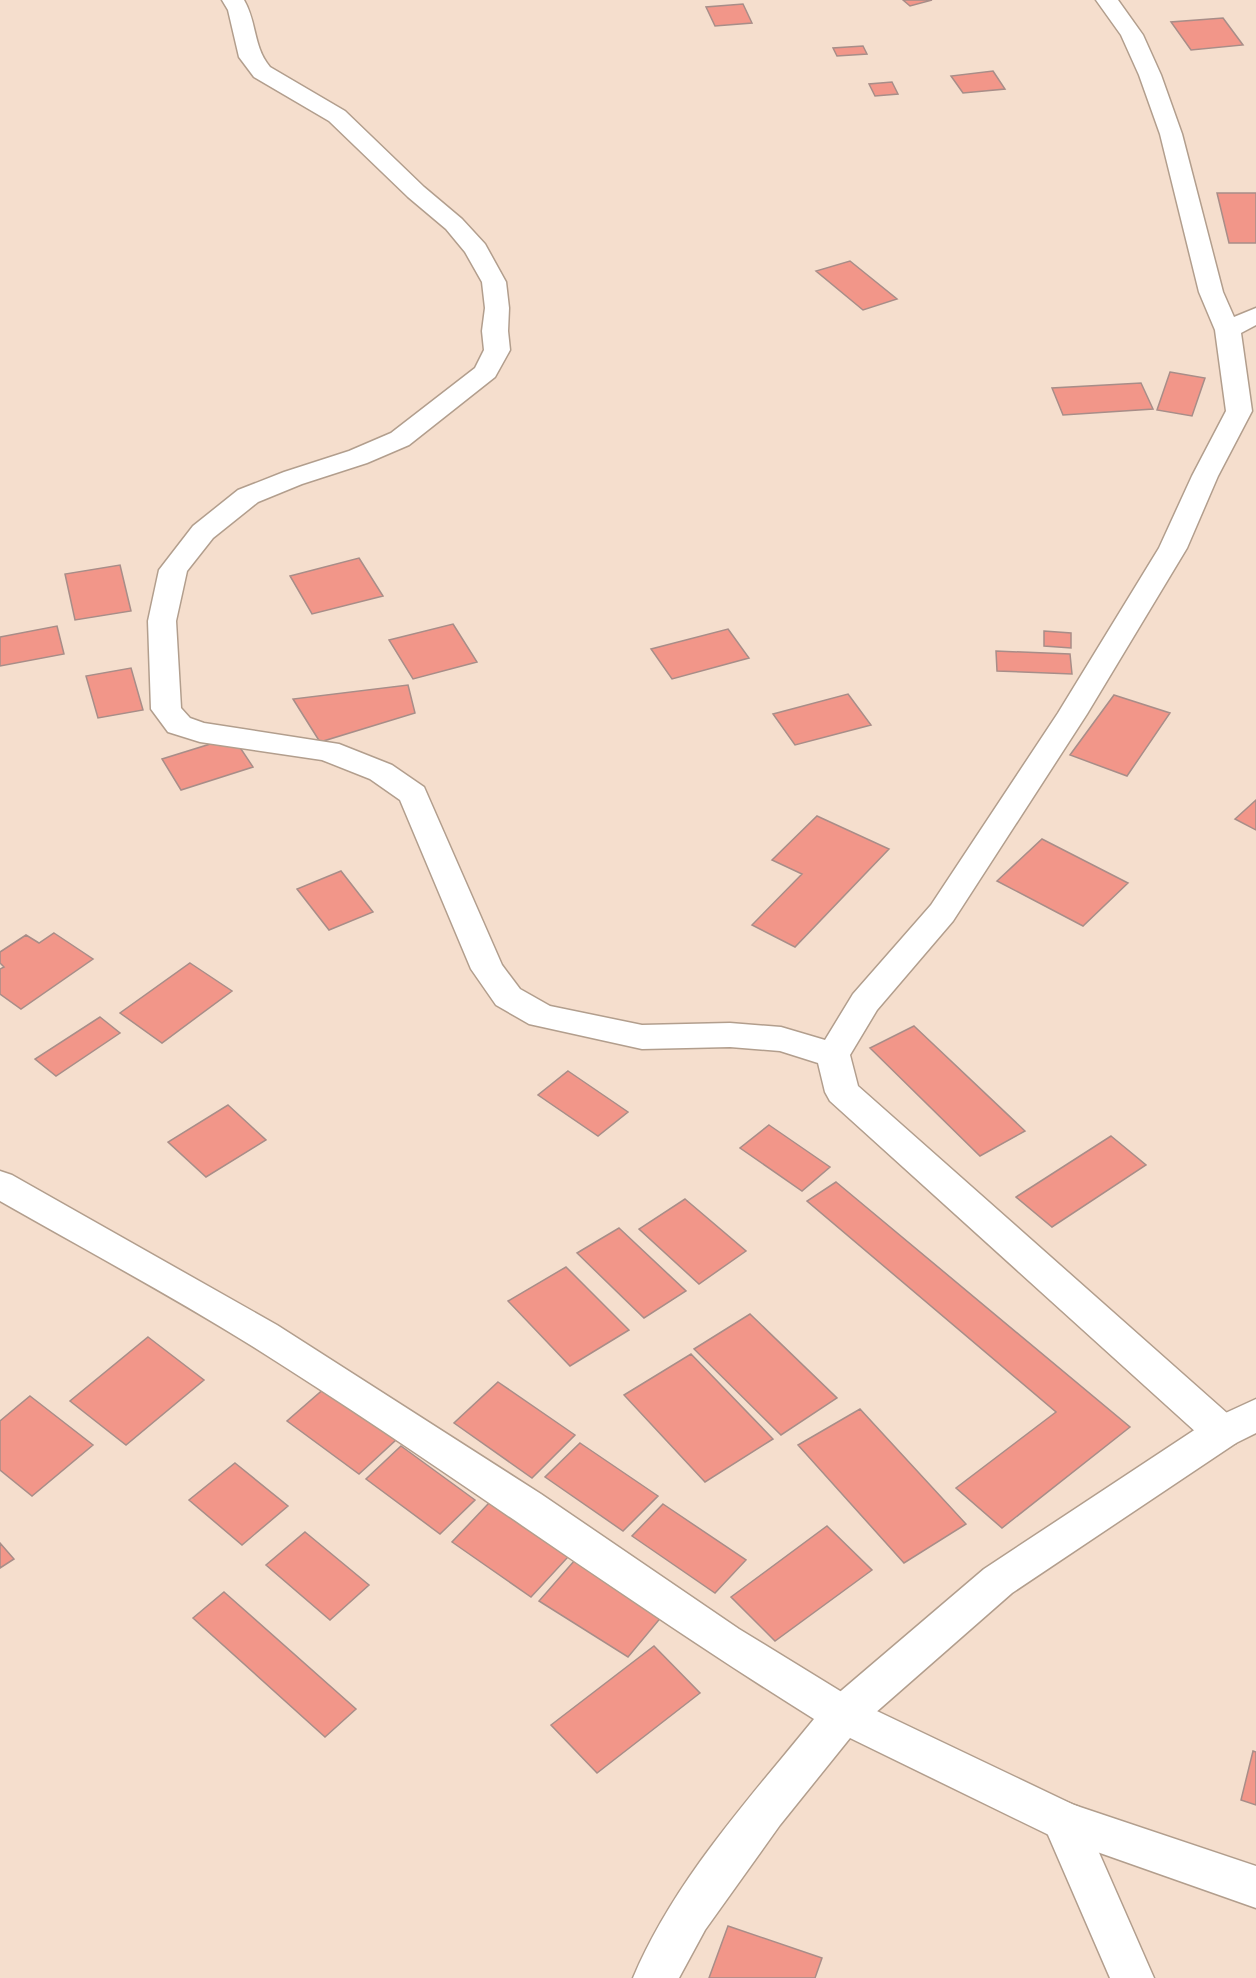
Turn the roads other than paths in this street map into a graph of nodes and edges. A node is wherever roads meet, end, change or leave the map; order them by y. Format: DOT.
graph roads {
  1 [pos="232,0"];
  2 [pos="1107,0"];
  3 [pos="1256,315"];
  4 [pos="1228,330"];
  5 [pos="1247,413"];
  6 [pos="833,1055"];
  7 [pos="0,1185"];
  8 [pos="1256,1415"];
  9 [pos="1222,1432"];
  10 [pos="843,1715"];
  11 [pos="1064,1821"];
  12 [pos="1256,1887"];
  13 [pos="655,1978"];
  14 [pos="1132,1978"];
  1 -- 6 [label="street"];
  2 -- 4 [label="street"];
  3 -- 4 [label="street"];
  4 -- 5 [label="street"];
  5 -- 6 [label="street"];
  6 -- 9 [label="street"];
  7 -- 10 [label="street"];
  8 -- 9 [label="street"];
  9 -- 10 [label="street"];
  10 -- 11 [label="street"];
  10 -- 13 [label="street"];
  11 -- 12 [label="street"];
  11 -- 14 [label="street"];
}
